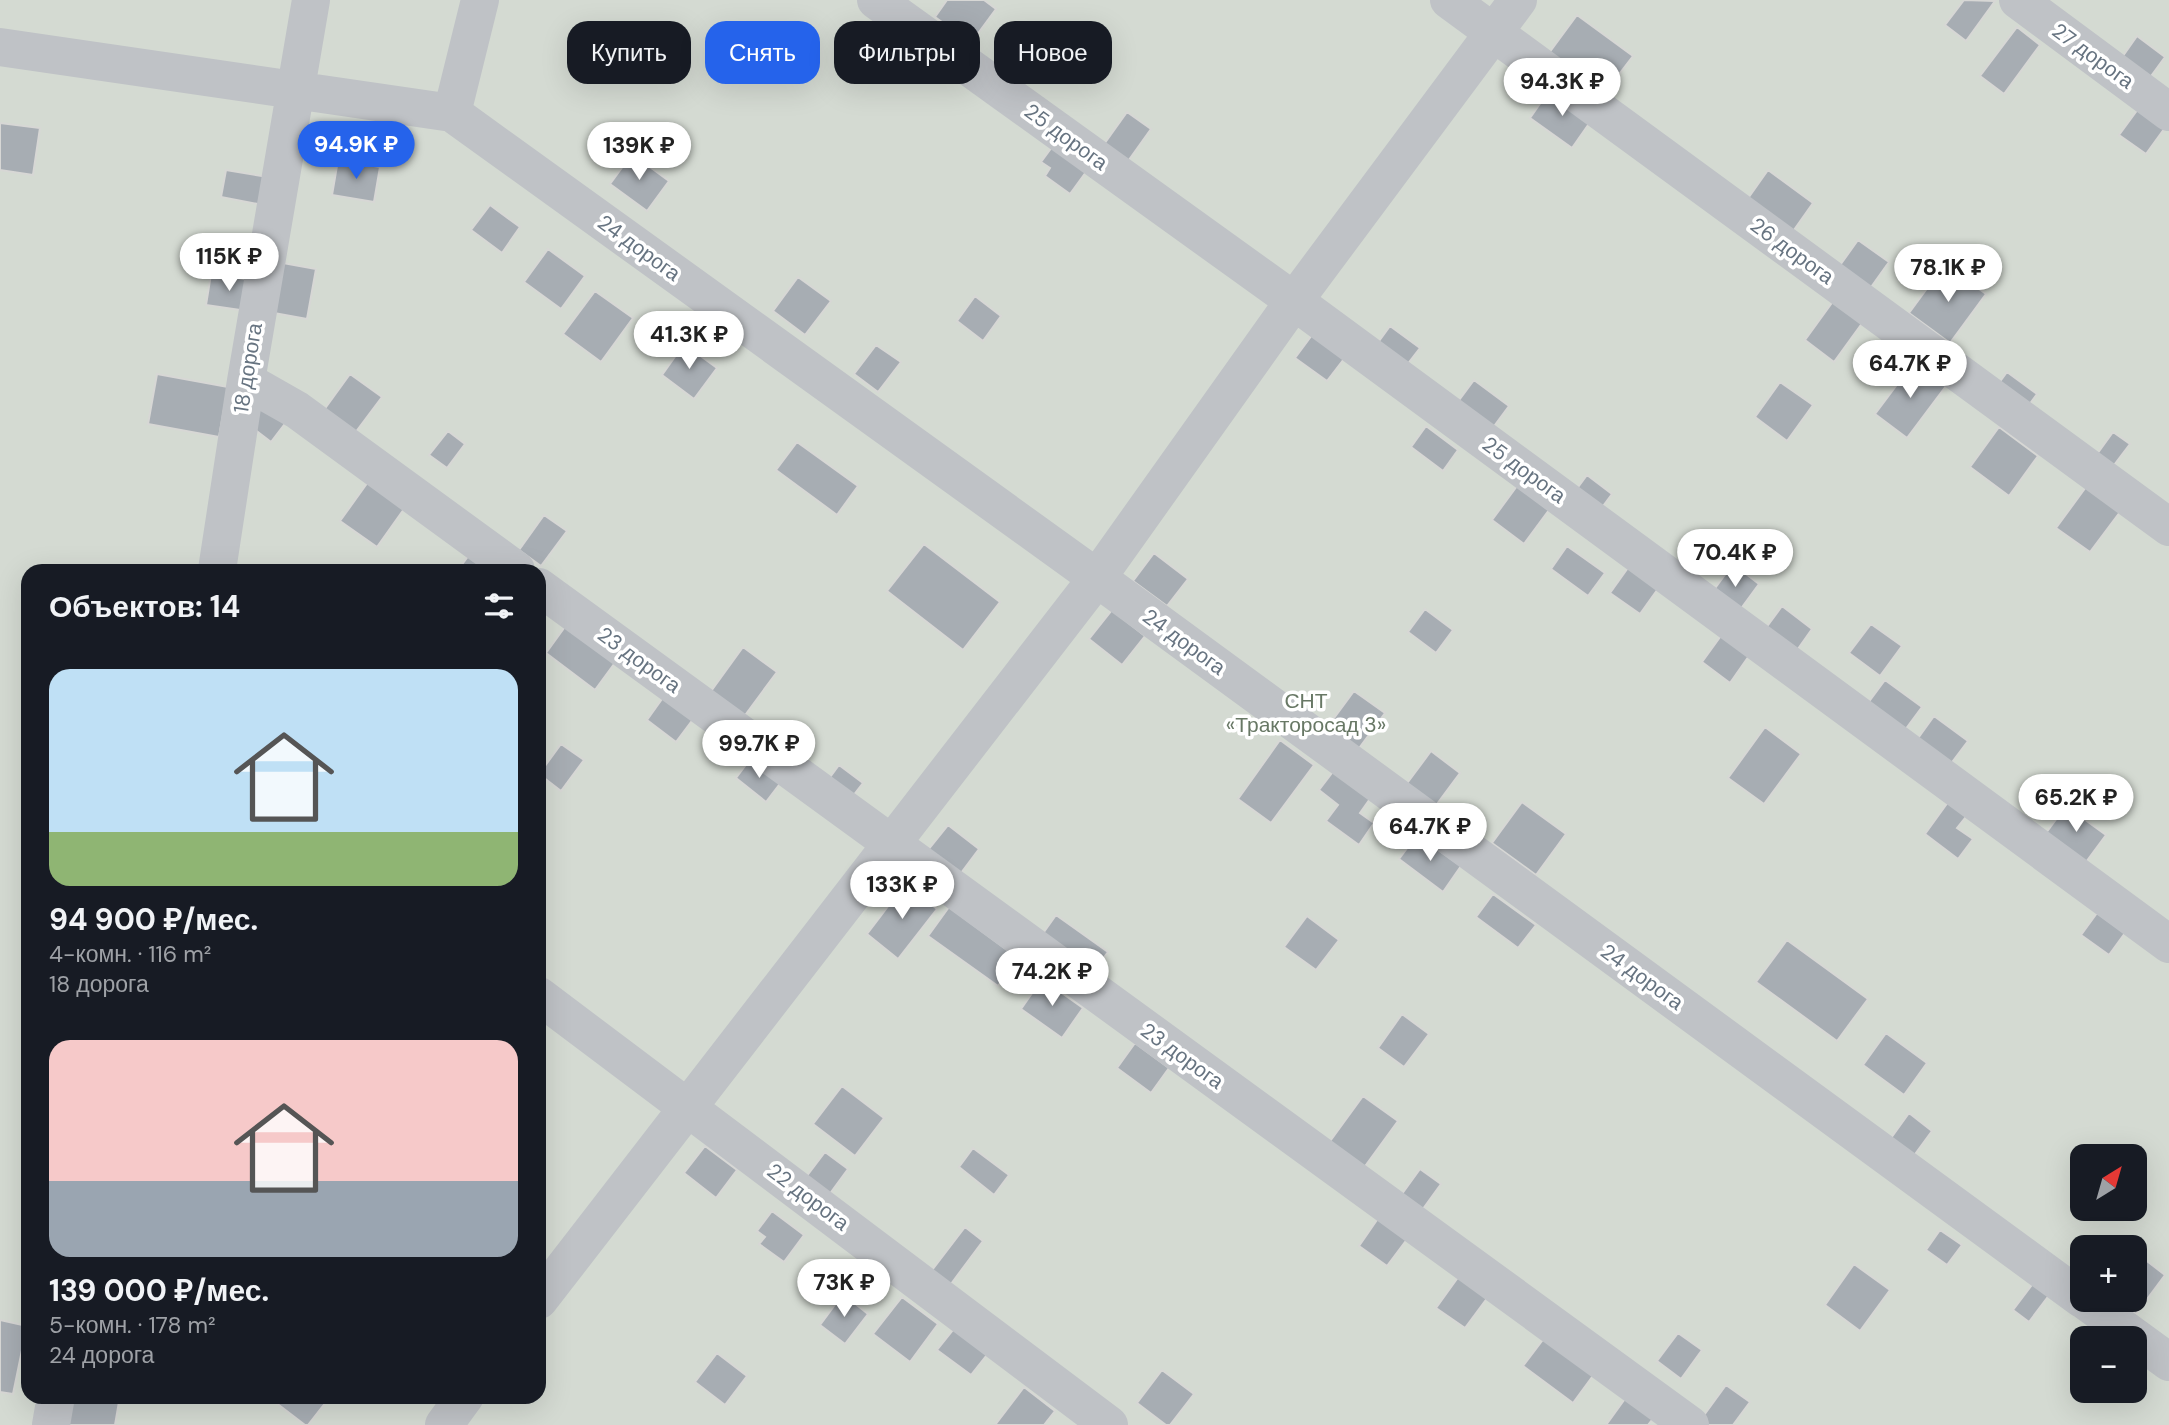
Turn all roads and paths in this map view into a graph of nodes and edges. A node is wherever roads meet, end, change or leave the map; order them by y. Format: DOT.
graph roads {
  1 [pos="311,0"];
  2 [pos="480,0"];
  3 [pos="876,0"];
  4 [pos="1449,0"];
  5 [pos="1518,0"];
  6 [pos="2018,0"];
  7 [pos="1493,33"];
  8 [pos="0,47"];
  9 [pos="295,91"];
  10 [pos="2169,112"];
  11 [pos="452,113"];
  12 [pos="1294,302"];
  13 [pos="246,381"];
  14 [pos="2169,527"];
  15 [pos="218,564"];
  16 [pos="508,564"];
  17 [pos="1097,578"];
  18 [pos="546,592"];
  19 [pos="891,845"];
  20 [pos="2169,944"];
  21 [pos="546,1001"];
  22 [pos="689,1107"];
  23 [pos="2070,1290"];
  24 [pos="546,1291"];
  25 [pos="2099,1312"];
  26 [pos="2169,1363"];
  27 [pos="55,1404"];
  28 [pos="51,1425"];
  29 [pos="1109,1425"];
  30 [pos="1690,1425"];
  1 -- 9 [label="street, 18 дорога"];
  2 -- 11 [label="street"];
  3 -- 12 [label="street, 25 дорога"];
  4 -- 7 [label="street, 26 дорога"];
  5 -- 7 [label="street"];
  6 -- 10 [label="street, 27 дорога"];
  7 -- 12 [label="street"];
  7 -- 14 [label="street, 26 дорога"];
  8 -- 9 [label="street"];
  9 -- 11 [label="street"];
  9 -- 13 [label="street, 18 дорога"];
  11 -- 17 [label="street, 24 дорога"];
  12 -- 17 [label="street"];
  12 -- 20 [label="street, 25 дорога"];
  13 -- 15 [label="street, 18 дорога"];
  13 -- 16 [label="street"];
  17 -- 19 [label="street"];
  17 -- 23 [label="street, 24 дорога"];
  18 -- 19 [label="street, 23 дорога"];
  19 -- 22 [label="street"];
  19 -- 30 [label="street, 23 дорога"];
  21 -- 22 [label="street, 22 дорога"];
  22 -- 24 [label="street"];
  22 -- 29 [label="street, 22 дорога"];
  25 -- 26 [label="street, 24 дорога"];
  27 -- 28 [label="street"];
}
